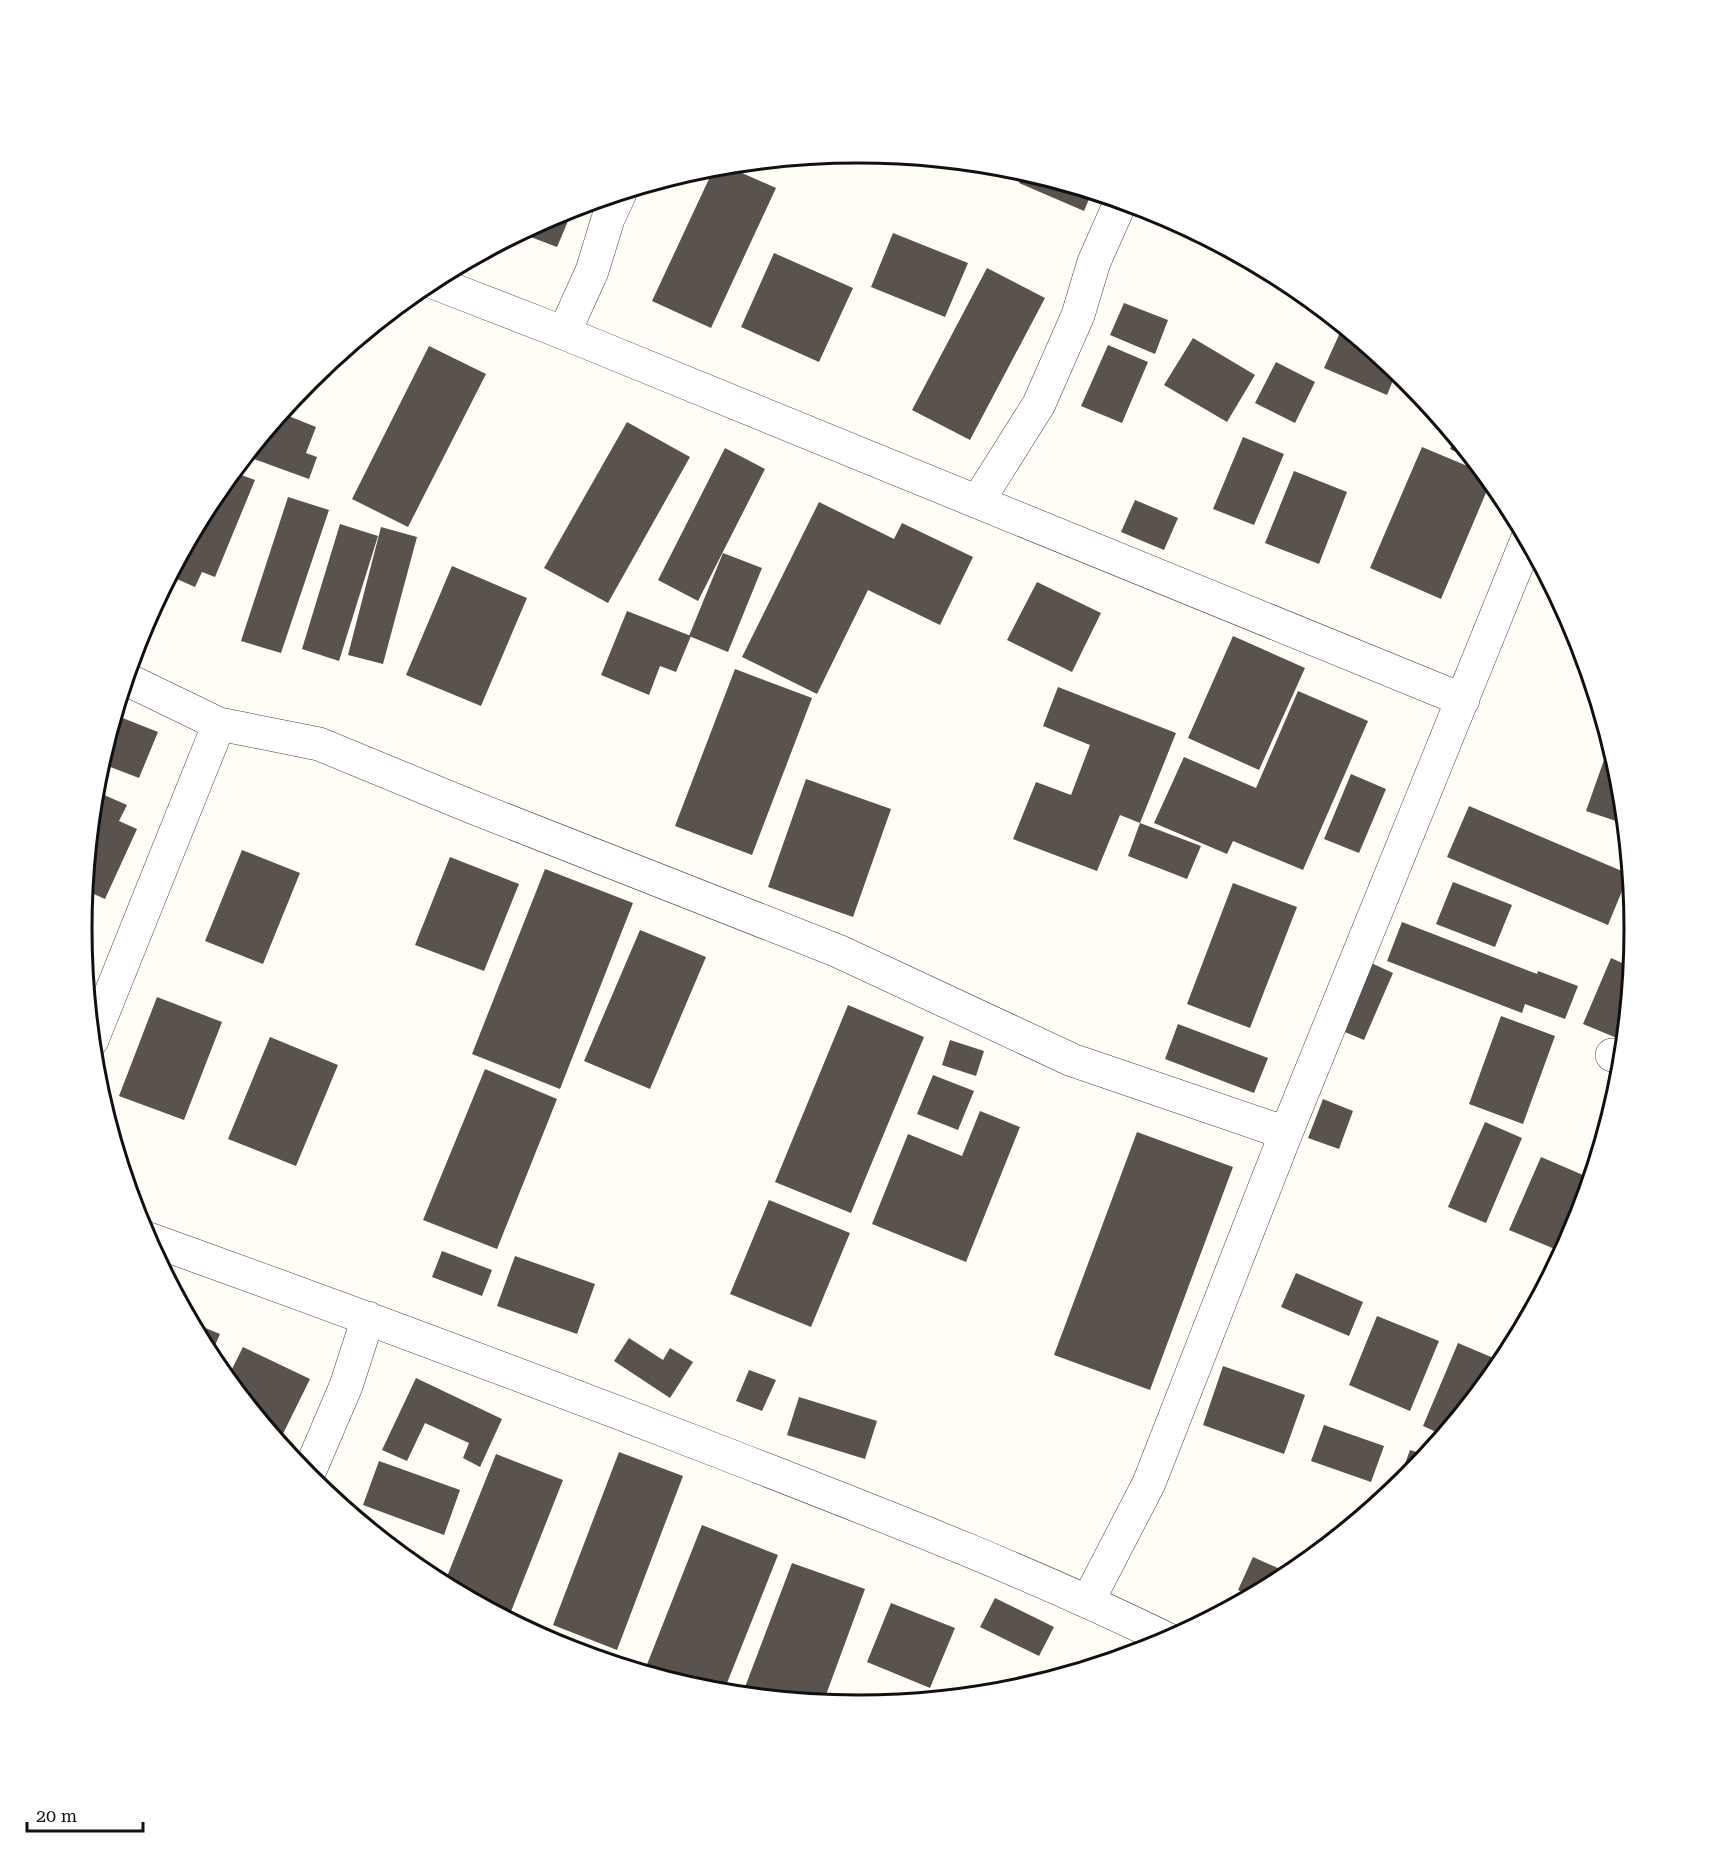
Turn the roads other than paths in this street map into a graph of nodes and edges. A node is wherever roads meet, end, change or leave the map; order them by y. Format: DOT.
graph roads {
  1 [pos="616,202"];
  2 [pos="1118,208"];
  3 [pos="442,286"];
  4 [pos="564,333"];
  5 [pos="978,501"];
  6 [pos="1523,549"];
  7 [pos="132,682"];
  8 [pos="1463,700"];
  9 [pos="219,724"];
  10 [pos="98,1026"];
  11 [pos="1286,1133"];
  12 [pos="160,1243"];
  13 [pos="368,1318"];
  14 [pos="312,1466"];
  15 [pos="1088,1600"];
  16 [pos="1157,1634"];
  1 -- 4 [label="street"];
  2 -- 5 [label="street"];
  3 -- 4 [label="street"];
  4 -- 5 [label="street"];
  5 -- 8 [label="street"];
  6 -- 8 [label="street"];
  7 -- 9 [label="street"];
  8 -- 11 [label="street"];
  9 -- 10 [label="street"];
  9 -- 11 [label="street"];
  11 -- 15 [label="street"];
  12 -- 13 [label="street"];
  13 -- 14 [label="street"];
  13 -- 15 [label="street"];
  15 -- 16 [label="street"];
}
